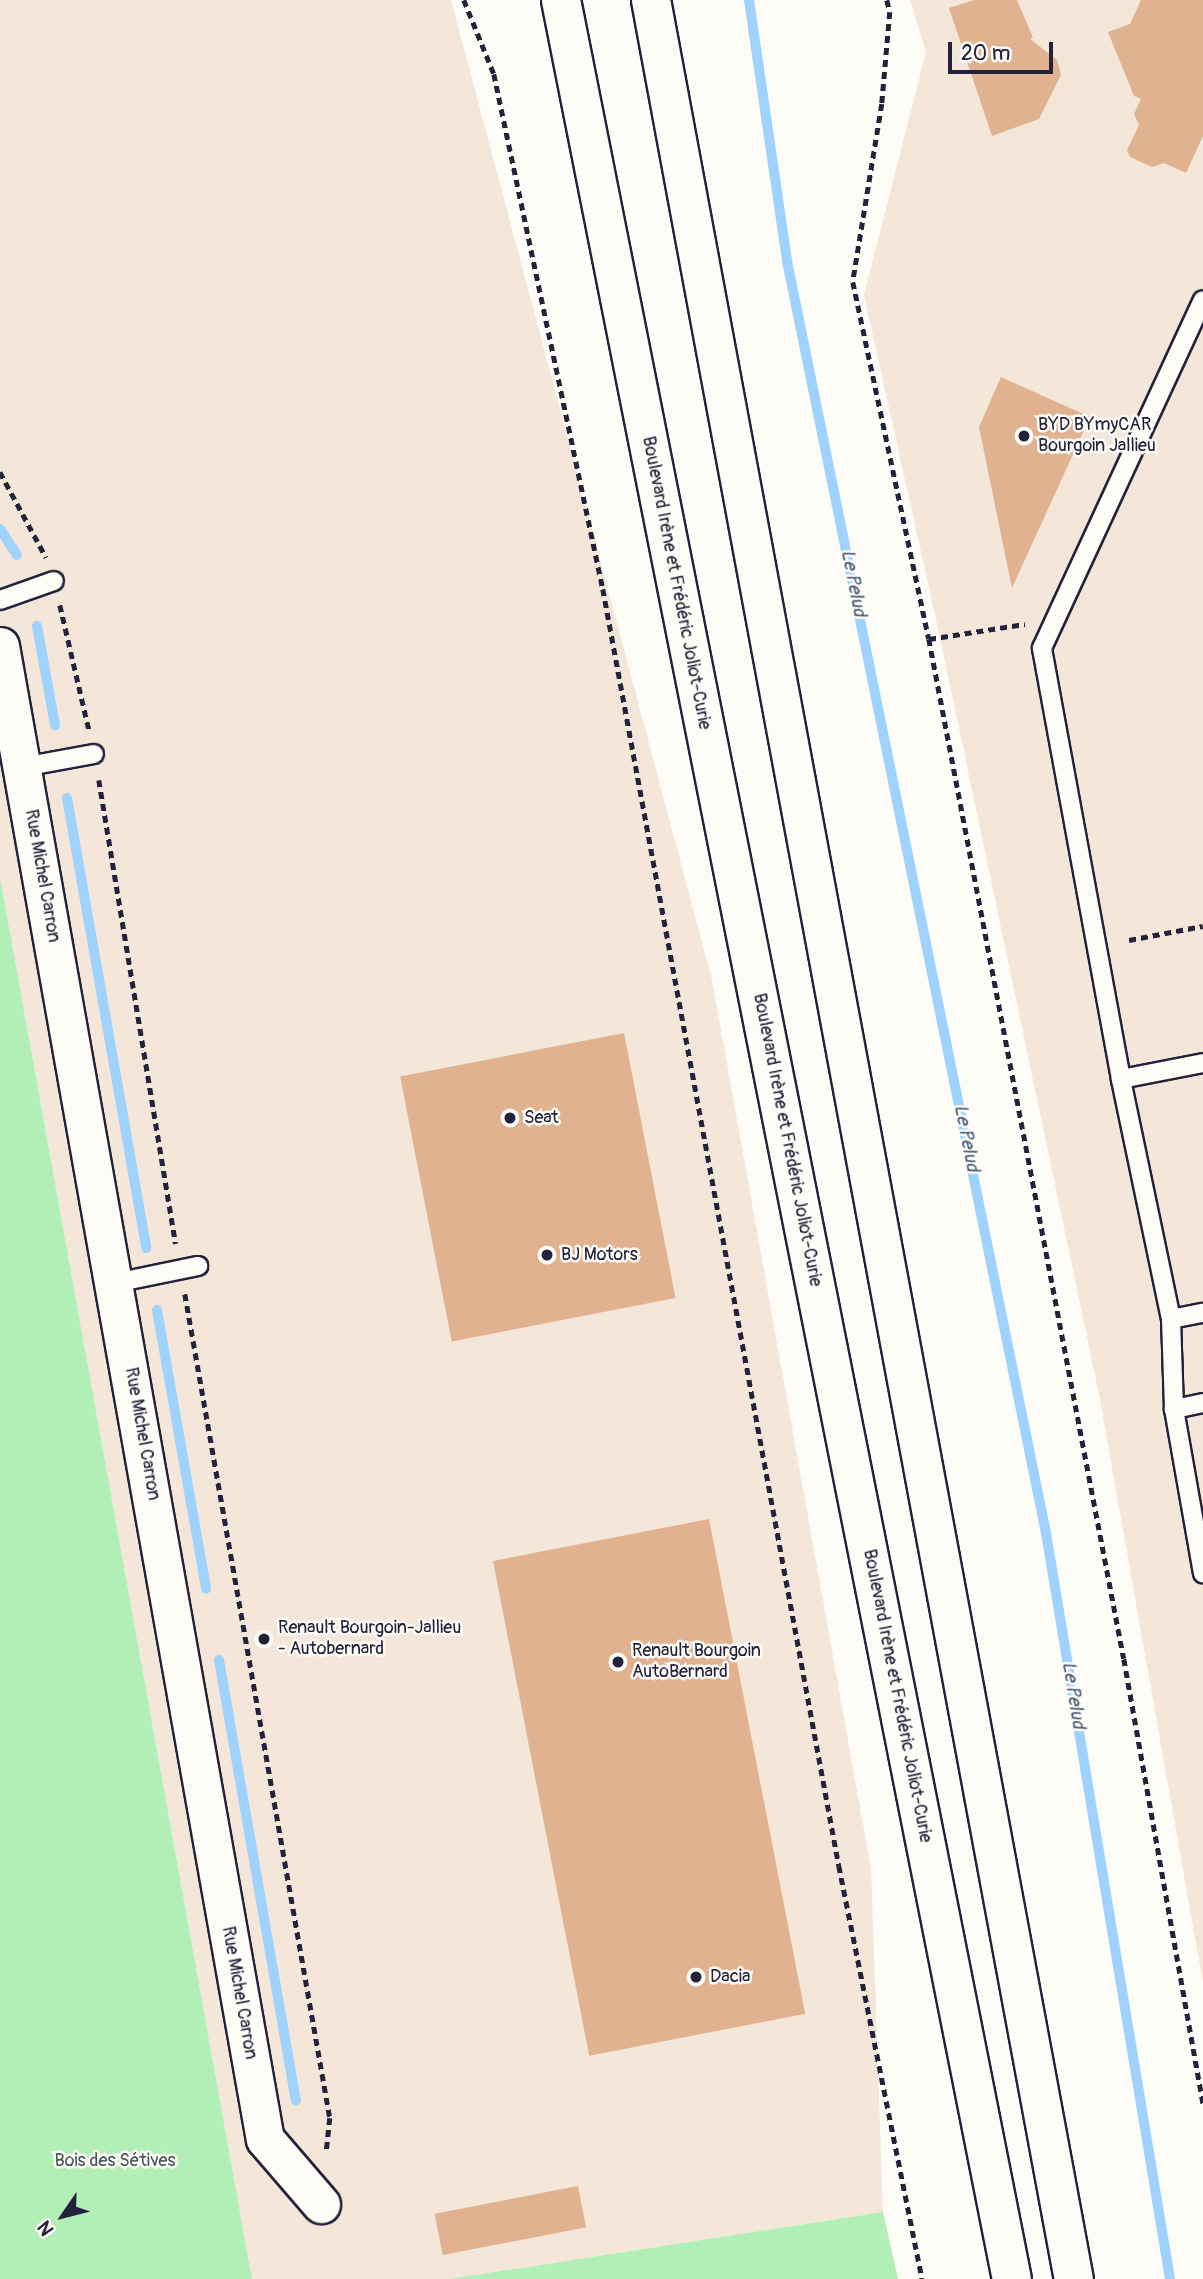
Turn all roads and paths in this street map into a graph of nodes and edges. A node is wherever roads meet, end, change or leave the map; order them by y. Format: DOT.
graph roads {
  1 [pos="464,0"];
  2 [pos="561,0"];
  3 [pos="651,0"];
  4 [pos="887,0"];
  5 [pos="1203,300"];
  6 [pos="0,472"];
  7 [pos="54,580"];
  8 [pos="0,600"];
  9 [pos="1048,635"];
  10 [pos="929,639"];
  11 [pos="0,646"];
  12 [pos="94,754"];
  13 [pos="23,767"];
  14 [pos="1203,926"];
  15 [pos="1129,940"];
  16 [pos="1203,1063"];
  17 [pos="1121,1079"];
  18 [pos="189,1267"];
  19 [pos="115,1283"];
  20 [pos="1203,1313"];
  21 [pos="1171,1319"];
  22 [pos="1203,1403"];
  23 [pos="1174,1409"];
  24 [pos="1203,1573"];
  25 [pos="1203,2105"];
  26 [pos="321,2204"];
  27 [pos="922,2279"];
  28 [pos="1013,2279"];
  29 [pos="1074,2279"];
  1 -- 27 [label="path"];
  2 -- 28 [label="main road, Boulevard Irène et Frédéric Joliot-Curie"];
  3 -- 29 [label="main road"];
  4 -- 10 [label="path"];
  5 -- 9 [label="lane"];
  6 -- 7 [label="path"];
  7 -- 8 [label="lane"];
  7 -- 12 [label="path"];
  9 -- 10 [label="path"];
  9 -- 17 [label="lane"];
  10 -- 25 [label="path"];
  11 -- 13 [label="street, Rue Michel Carron"];
  12 -- 13 [label="lane"];
  12 -- 18 [label="path"];
  13 -- 19 [label="street, Rue Michel Carron"];
  14 -- 15 [label="path"];
  16 -- 17 [label="lane"];
  17 -- 21 [label="lane"];
  18 -- 19 [label="lane"];
  18 -- 26 [label="path"];
  19 -- 26 [label="street, Rue Michel Carron"];
  20 -- 21 [label="lane"];
  21 -- 23 [label="lane"];
  22 -- 23 [label="lane"];
  23 -- 24 [label="lane"];
}
